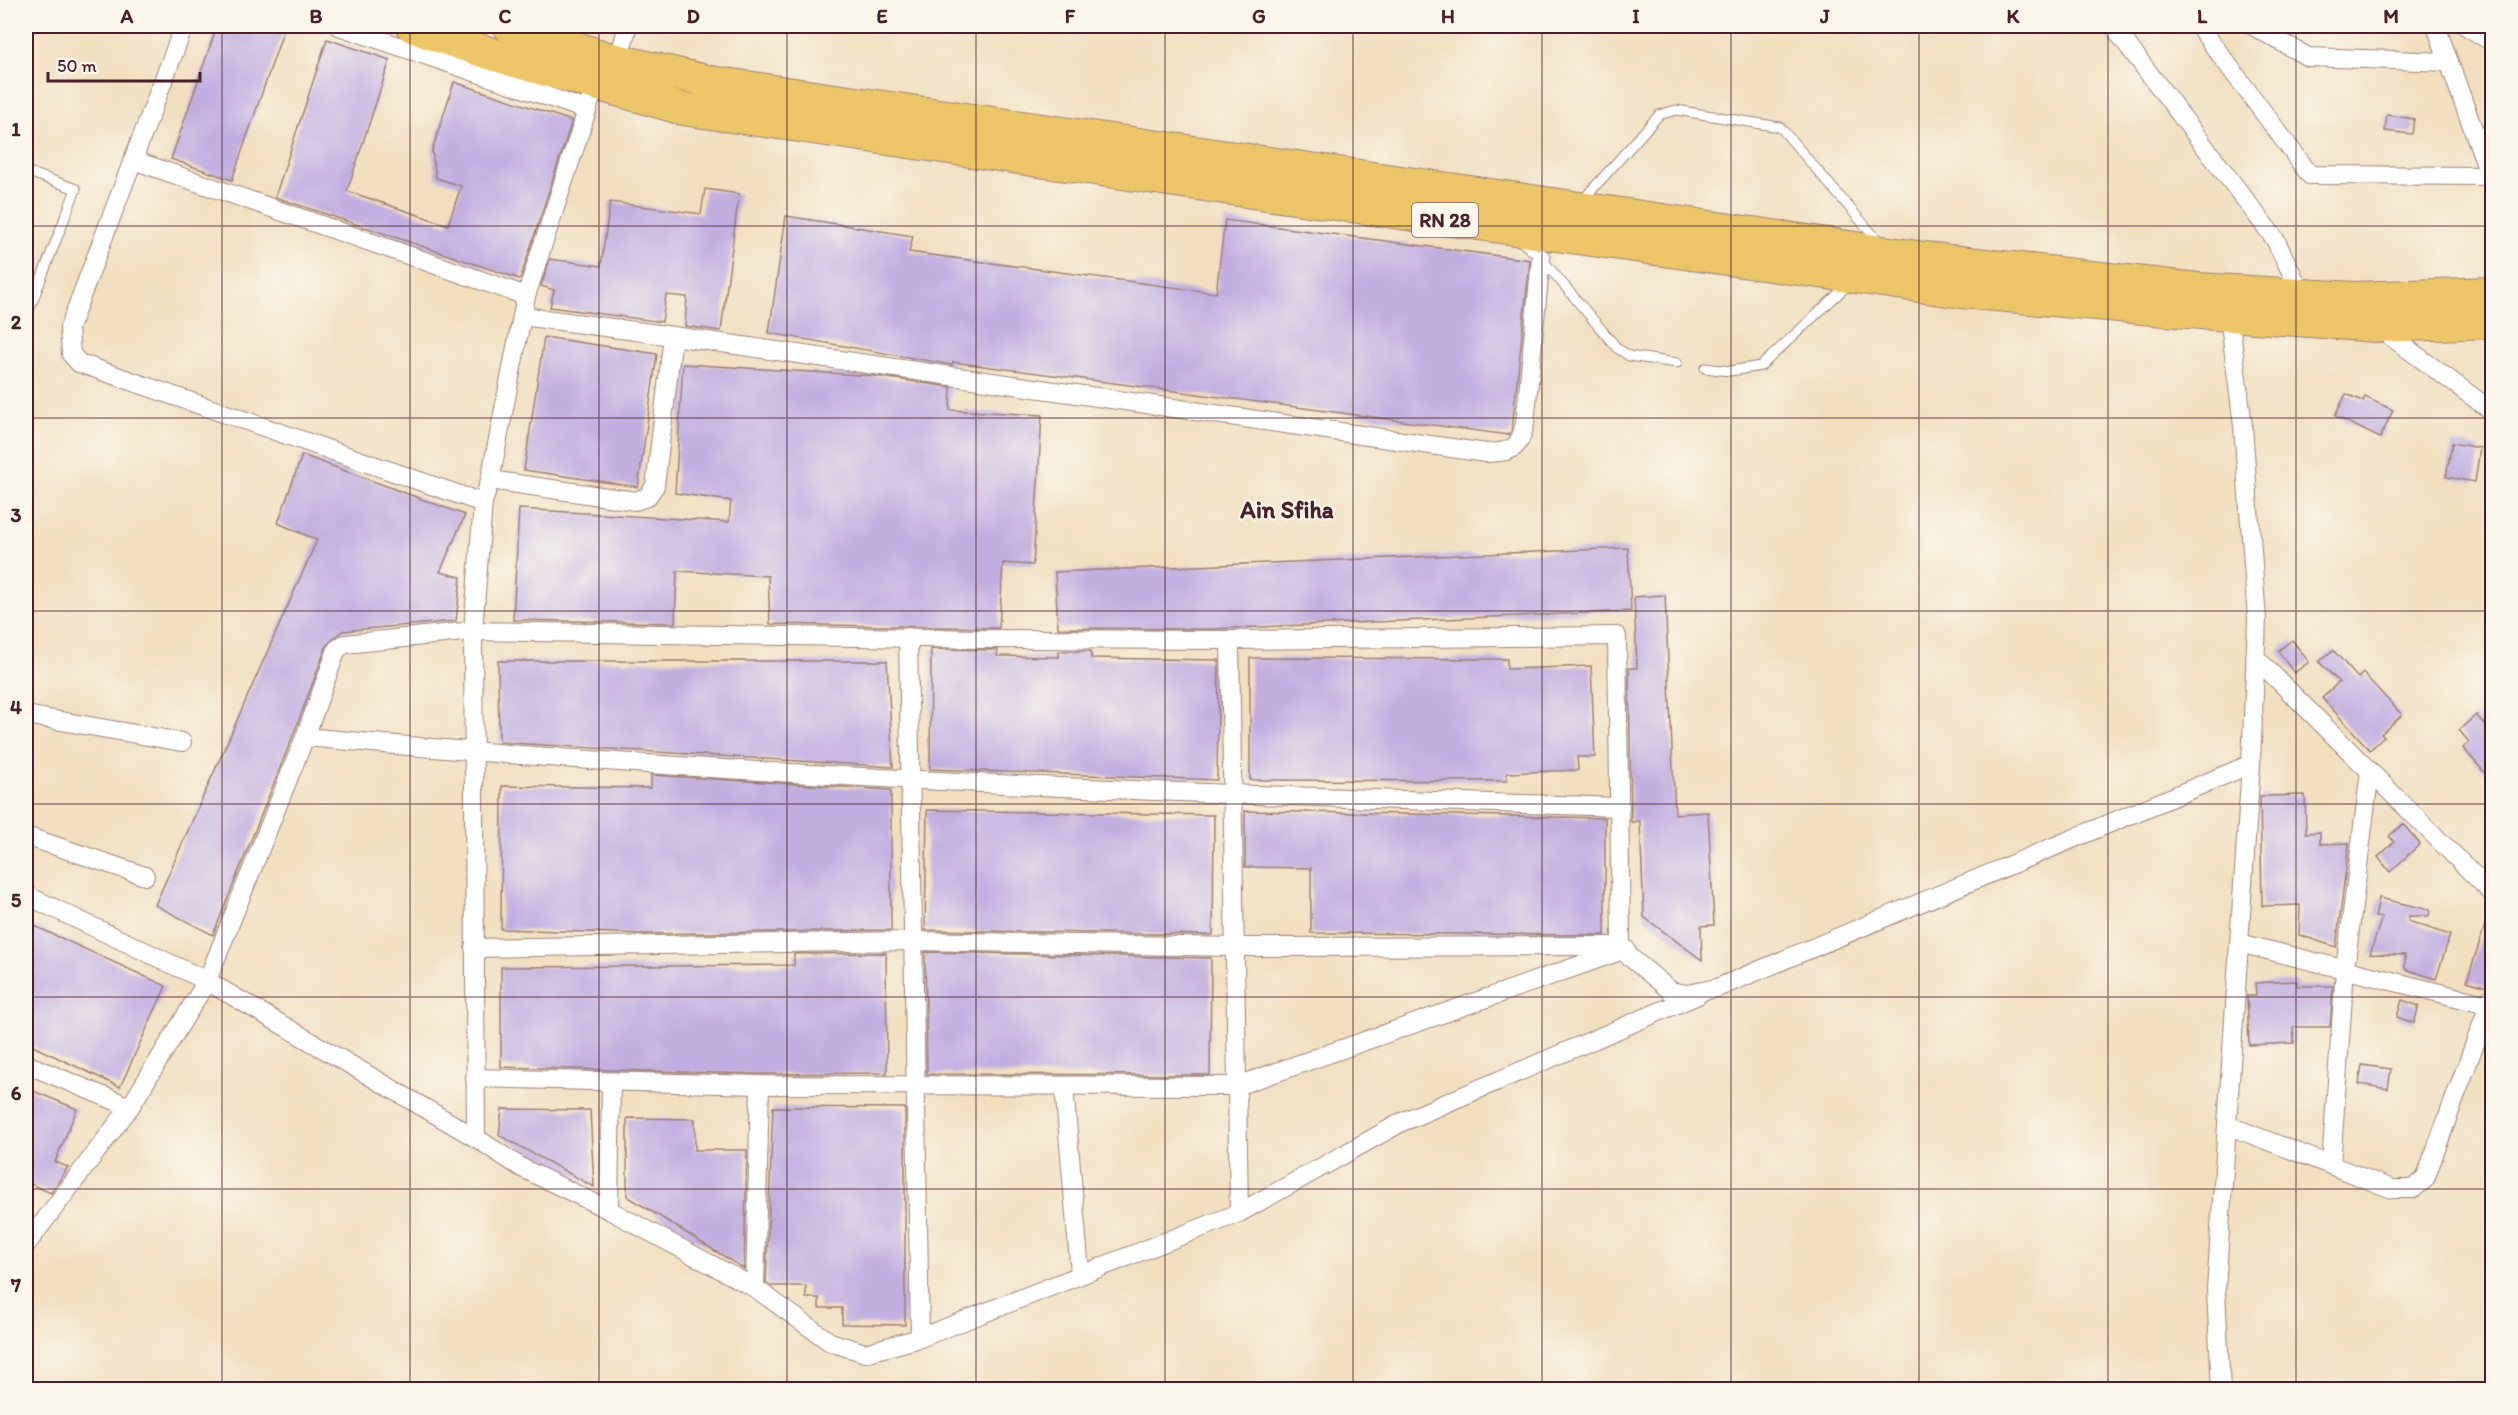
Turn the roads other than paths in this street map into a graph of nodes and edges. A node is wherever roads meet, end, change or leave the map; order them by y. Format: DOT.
graph roads {
  1 [pos="184,26"];
  2 [pos="339,26"];
  3 [pos="412,26"];
  4 [pos="509,26"];
  5 [pos="628,26"];
  6 [pos="2113,26"];
  7 [pos="2199,26"];
  8 [pos="2253,26"];
  9 [pos="2436,26"];
  10 [pos="2466,26"];
  11 [pos="2493,42"];
  12 [pos="618,60"];
  13 [pos="2449,62"];
  14 [pos="591,96"];
  15 [pos="133,160"];
  16 [pos="26,171"];
  17 [pos="2491,176"];
  18 [pos="1576,208"];
  19 [pos="1502,227"];
  20 [pos="1889,253"];
  21 [pos="1541,258"];
  22 [pos="1856,277"];
  23 [pos="2493,293"];
  24 [pos="2294,294"];
  25 [pos="526,296"];
  26 [pos="2372,312"];
  27 [pos="2229,315"];
  28 [pos="522,316"];
  29 [pos="26,318"];
  30 [pos="2493,322"];
  31 [pos="673,336"];
  32 [pos="1677,363"];
  33 [pos="1705,368"];
  34 [pos="2493,411"];
  35 [pos="490,480"];
  36 [pos="483,502"];
  37 [pos="473,631"];
  38 [pos="908,637"];
  39 [pos="1230,640"];
  40 [pos="2255,657"];
  41 [pos="26,715"];
  42 [pos="305,737"];
  43 [pos="182,742"];
  44 [pos="473,753"];
  45 [pos="2251,764"];
  46 [pos="2370,771"];
  47 [pos="911,781"];
  48 [pos="1233,796"];
  49 [pos="1620,807"];
  50 [pos="26,836"];
  51 [pos="145,876"];
  52 [pos="2493,893"];
  53 [pos="26,895"];
  54 [pos="912,941"];
  55 [pos="2239,943"];
  56 [pos="1235,947"];
  57 [pos="474,948"];
  58 [pos="1624,948"];
  59 [pos="2345,969"];
  60 [pos="207,981"];
  61 [pos="1716,988"];
  62 [pos="2490,1001"];
  63 [pos="26,1064"];
  64 [pos="475,1078"];
  65 [pos="611,1083"];
  66 [pos="760,1085"];
  67 [pos="915,1086"];
  68 [pos="1064,1086"];
  69 [pos="1237,1086"];
  70 [pos="130,1107"];
  71 [pos="2227,1125"];
  72 [pos="476,1138"];
  73 [pos="2331,1165"];
  74 [pos="609,1210"];
  75 [pos="1239,1213"];
  76 [pos="28,1236"];
  77 [pos="1080,1273"];
  78 [pos="756,1288"];
  79 [pos="920,1338"];
  80 [pos="2221,1389"];
  1 -- 15 [label="street"];
  2 -- 14 [label="street"];
  3 -- 14 [label="highway, RN 28"];
  4 -- 12 [label="highway, RN 28"];
  5 -- 12 [label="street"];
  6 -- 24 [label="street"];
  7 -- 17 [label="street"];
  8 -- 13 [label="street"];
  9 -- 13 [label="street"];
  10 -- 11 [label="street"];
  12 -- 18 [label="highway, RN 28"];
  13 -- 17 [label="street"];
  14 -- 19 [label="highway, RN 28"];
  14 -- 25 [label="street"];
  15 -- 25 [label="street"];
  15 -- 36 [label="street"];
  16 -- 29 [label="lane"];
  18 -- 20 [label="highway, RN 28"];
  18 -- 20 [label="lane"];
  19 -- 21 [label="lane"];
  19 -- 22 [label="highway, RN 28"];
  20 -- 24 [label="highway, RN 28"];
  21 -- 31 [label="street"];
  21 -- 32 [label="lane"];
  22 -- 27 [label="highway, RN 28"];
  22 -- 33 [label="lane"];
  23 -- 26 [label="highway, RN 28"];
  24 -- 26 [label="highway, RN 28"];
  25 -- 28 [label="street"];
  26 -- 27 [label="highway, RN 28"];
  26 -- 30 [label="highway, RN 28"];
  26 -- 34 [label="street"];
  27 -- 40 [label="street"];
  28 -- 31 [label="street"];
  28 -- 35 [label="street"];
  31 -- 35 [label="street"];
  35 -- 36 [label="street"];
  36 -- 37 [label="street"];
  37 -- 38 [label="street"];
  37 -- 42 [label="street"];
  37 -- 44 [label="street"];
  38 -- 39 [label="street"];
  38 -- 47 [label="street"];
  39 -- 48 [label="street"];
  39 -- 49 [label="street"];
  40 -- 45 [label="street"];
  40 -- 46 [label="street"];
  41 -- 43 [label="street"];
  42 -- 44 [label="street"];
  42 -- 60 [label="street"];
  44 -- 47 [label="street"];
  44 -- 57 [label="street"];
  45 -- 55 [label="street"];
  45 -- 61 [label="street"];
  46 -- 52 [label="street"];
  46 -- 59 [label="street"];
  47 -- 48 [label="street"];
  47 -- 54 [label="street"];
  48 -- 49 [label="street"];
  48 -- 56 [label="street"];
  49 -- 58 [label="street"];
  50 -- 51 [label="street"];
  53 -- 60 [label="street"];
  54 -- 56 [label="street"];
  54 -- 57 [label="street"];
  54 -- 67 [label="street"];
  55 -- 59 [label="street"];
  55 -- 71 [label="street"];
  56 -- 58 [label="street"];
  56 -- 69 [label="street"];
  57 -- 64 [label="street"];
  58 -- 61 [label="street"];
  58 -- 69 [label="street"];
  59 -- 62 [label="street"];
  59 -- 73 [label="street"];
  60 -- 70 [label="street"];
  60 -- 72 [label="street"];
  61 -- 75 [label="street"];
  62 -- 73 [label="street"];
  63 -- 70 [label="street"];
  64 -- 65 [label="street"];
  64 -- 72 [label="street"];
  65 -- 66 [label="street"];
  65 -- 74 [label="street"];
  66 -- 67 [label="street"];
  66 -- 78 [label="street"];
  67 -- 68 [label="street"];
  67 -- 79 [label="street"];
  68 -- 69 [label="street"];
  68 -- 77 [label="street"];
  69 -- 75 [label="street"];
  70 -- 76 [label="street"];
  71 -- 73 [label="street"];
  71 -- 80 [label="street"];
  72 -- 74 [label="street"];
  74 -- 78 [label="street"];
  75 -- 77 [label="street"];
  77 -- 79 [label="street"];
  78 -- 79 [label="street"];
}
